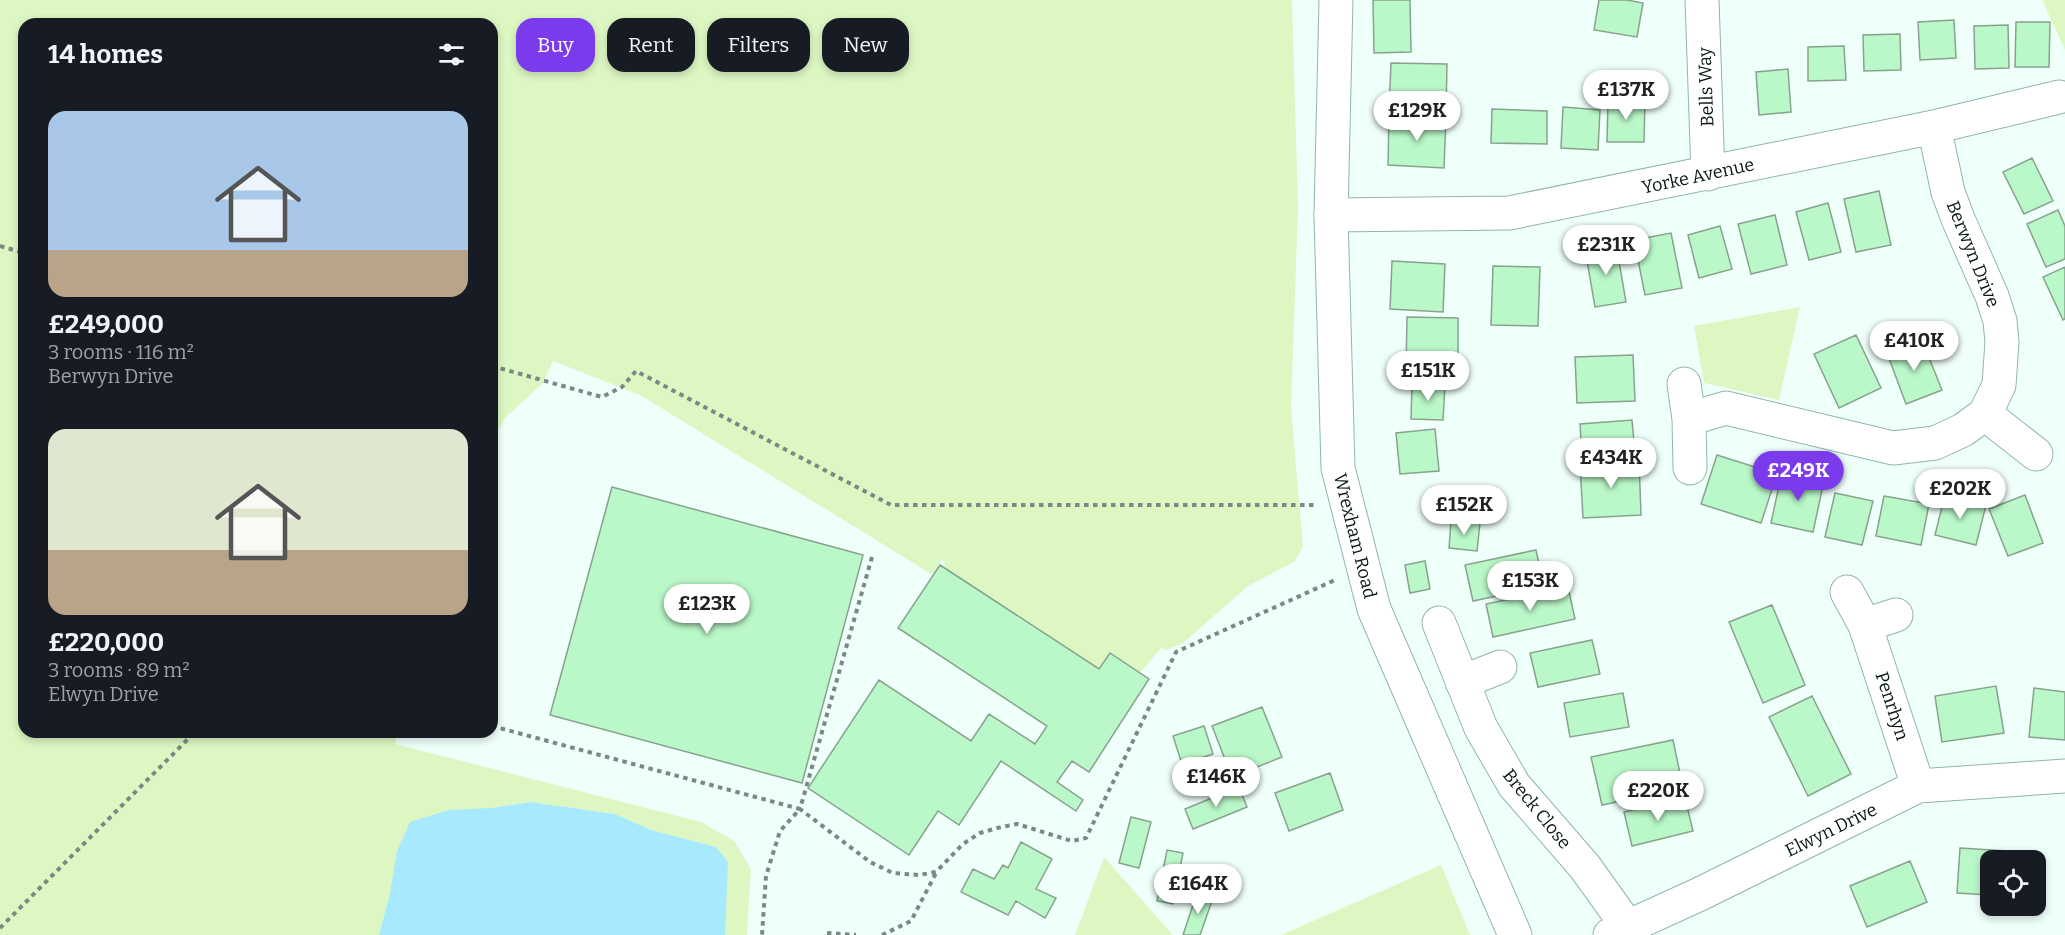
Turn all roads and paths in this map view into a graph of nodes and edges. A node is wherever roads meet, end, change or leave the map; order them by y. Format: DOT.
graph roads {
  1 [pos="1336,0"];
  2 [pos="1702,0"];
  3 [pos="2059,97"];
  4 [pos="1934,128"];
  5 [pos="1708,174"];
  6 [pos="1331,215"];
  7 [pos="0,246"];
  8 [pos="18,251"];
  9 [pos="498,368"];
  10 [pos="1684,384"];
  11 [pos="1985,414"];
  12 [pos="1689,419"];
  13 [pos="2036,454"];
  14 [pos="1690,468"];
  15 [pos="1347,505"];
  16 [pos="872,557"];
  17 [pos="1363,568"];
  18 [pos="1847,592"];
  19 [pos="1896,615"];
  20 [pos="1439,624"];
  21 [pos="1865,626"];
  22 [pos="1500,667"];
  23 [pos="1462,682"];
  24 [pos="498,728"];
  25 [pos="189,738"];
  26 [pos="2065,776"];
  27 [pos="1918,786"];
  28 [pos="800,809"];
  29 [pos="936,872"];
  30 [pos="0,928"];
  31 [pos="1623,932"];
  32 [pos="827,933"];
  33 [pos="762,935"];
  34 [pos="856,935"];
  35 [pos="882,935"];
  36 [pos="1515,935"];
  1 -- 6 [label="street, Wrexham Road"];
  2 -- 5 [label="street, Bells Way"];
  3 -- 4 [label="street, Yorke Avenue"];
  4 -- 5 [label="street, Yorke Avenue"];
  4 -- 11 [label="street, Berwyn Drive"];
  5 -- 6 [label="street, Yorke Avenue"];
  6 -- 15 [label="street, Wrexham Road"];
  7 -- 8 [label="path"];
  9 -- 15 [label="path"];
  10 -- 12 [label="street"];
  11 -- 12 [label="street, Berwyn Drive"];
  11 -- 13 [label="street"];
  12 -- 14 [label="street"];
  15 -- 17 [label="street, Wrexham Road"];
  16 -- 28 [label="path"];
  17 -- 29 [label="path"];
  17 -- 36 [label="street, Wrexham Road"];
  18 -- 21 [label="street, Penrhyn"];
  19 -- 21 [label="street"];
  20 -- 23 [label="street, Breck Close"];
  21 -- 27 [label="street, Penrhyn"];
  22 -- 23 [label="street"];
  23 -- 31 [label="street, Breck Close"];
  24 -- 28 [label="path"];
  25 -- 30 [label="path"];
  26 -- 27 [label="street, Elwyn Drive"];
  27 -- 31 [label="street, Elwyn Drive"];
  28 -- 29 [label="path"];
  28 -- 33 [label="path"];
  29 -- 35 [label="path"];
  32 -- 34 [label="path"];
}
